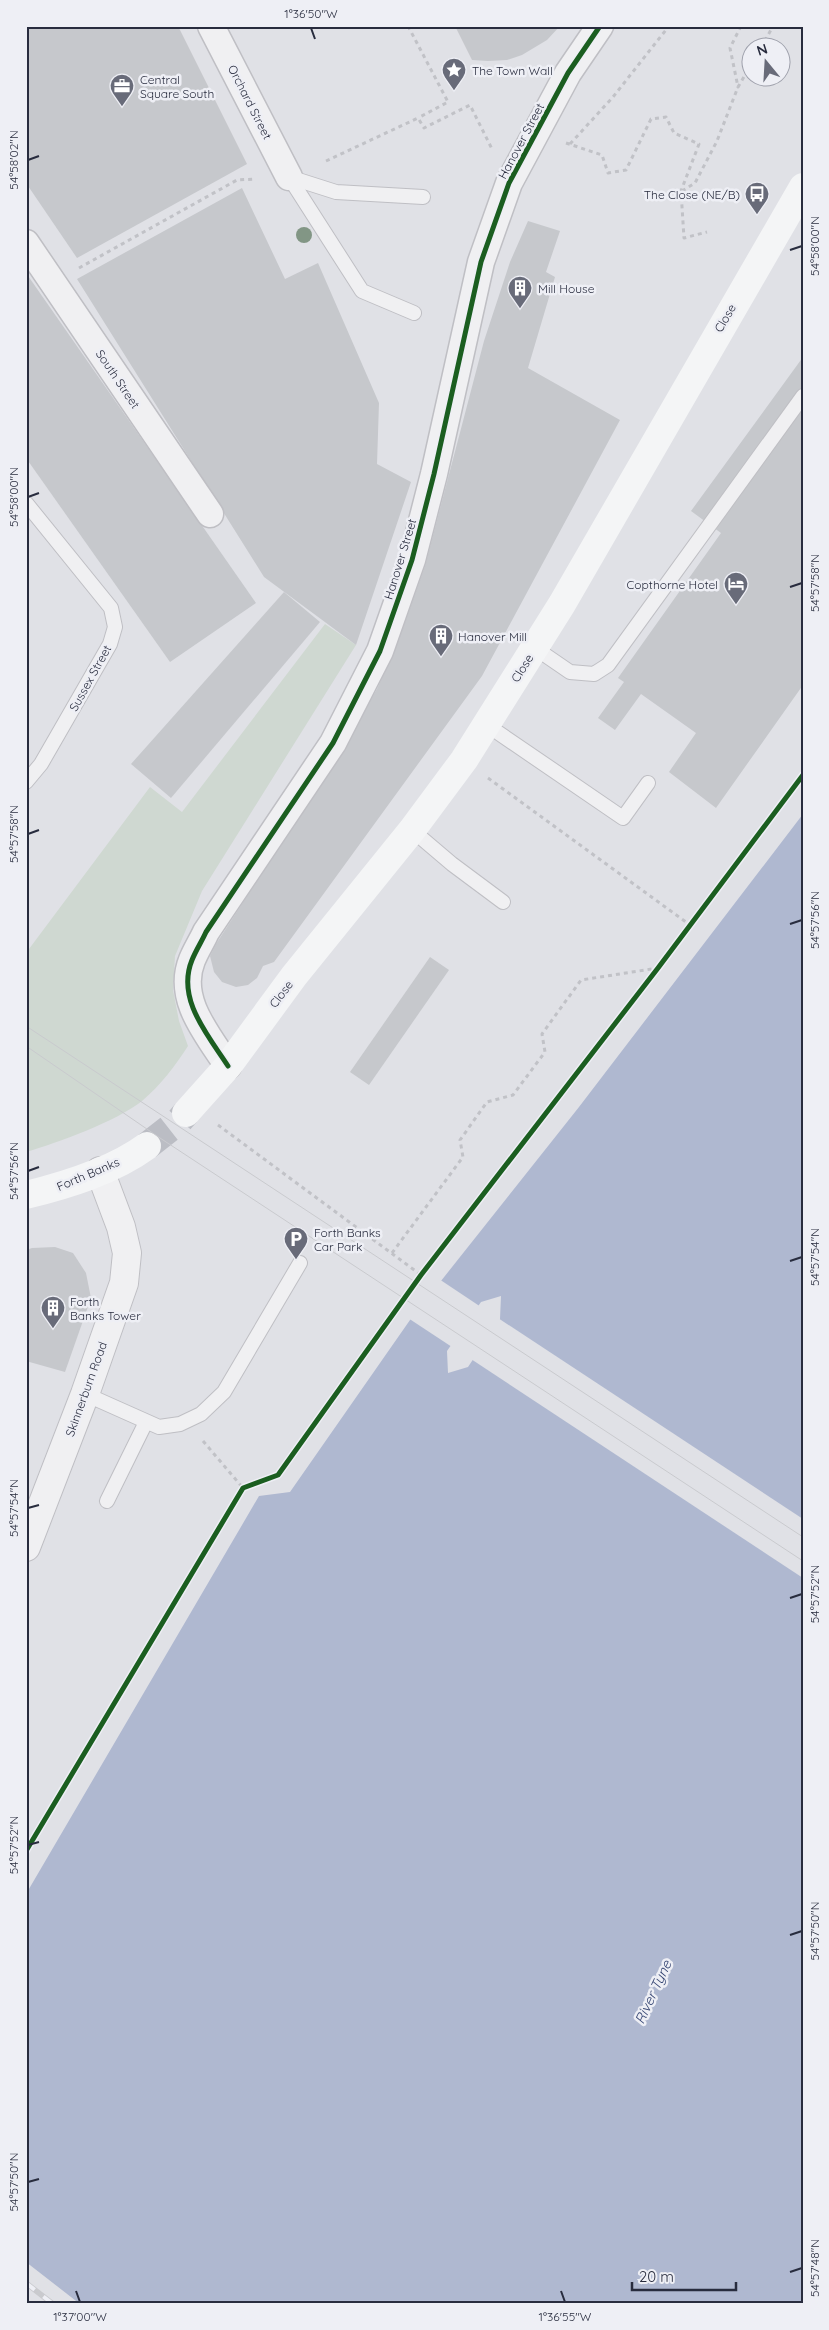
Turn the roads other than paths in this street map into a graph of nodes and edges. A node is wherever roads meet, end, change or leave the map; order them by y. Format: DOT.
graph roads {
  1 [pos="212,26"];
  2 [pos="600,26"];
  3 [pos="289,177"];
  4 [pos="803,187"];
  5 [pos="423,197"];
  6 [pos="26,244"];
  7 [pos="414,313"];
  8 [pos="803,396"];
  9 [pos="26,503"];
  10 [pos="210,514"];
  11 [pos="534,648"];
  12 [pos="487,725"];
  13 [pos="26,782"];
  14 [pos="648,783"];
  15 [pos="412,830"];
  16 [pos="504,902"];
  17 [pos="228,1066"];
  18 [pos="189,1109"];
  19 [pos="147,1146"];
  20 [pos="100,1171"];
  21 [pos="26,1194"];
  22 [pos="300,1263"];
  23 [pos="85,1394"];
  24 [pos="146,1422"];
  25 [pos="107,1501"];
  26 [pos="26,1548"];
  1 -- 3 [label="street, Orchard Street"];
  2 -- 17 [label="street, Hanover Street"];
  3 -- 5 [label="lane"];
  3 -- 7 [label="lane"];
  4 -- 11 [label="main road, Close"];
  6 -- 10 [label="street, South Street"];
  8 -- 11 [label="lane"];
  9 -- 13 [label="lane, Sussex Street"];
  11 -- 12 [label="main road, Close"];
  12 -- 14 [label="lane"];
  12 -- 15 [label="main road, Close"];
  15 -- 16 [label="lane"];
  15 -- 17 [label="main road, Close"];
  17 -- 18 [label="main road, Close"];
  19 -- 20 [label="main road, Forth Banks"];
  20 -- 21 [label="main road, Forth Banks"];
  20 -- 23 [label="street, Skinnerburn Road"];
  22 -- 24 [label="lane"];
  23 -- 24 [label="lane"];
  23 -- 26 [label="street, Skinnerburn Road"];
  24 -- 25 [label="lane"];
}
